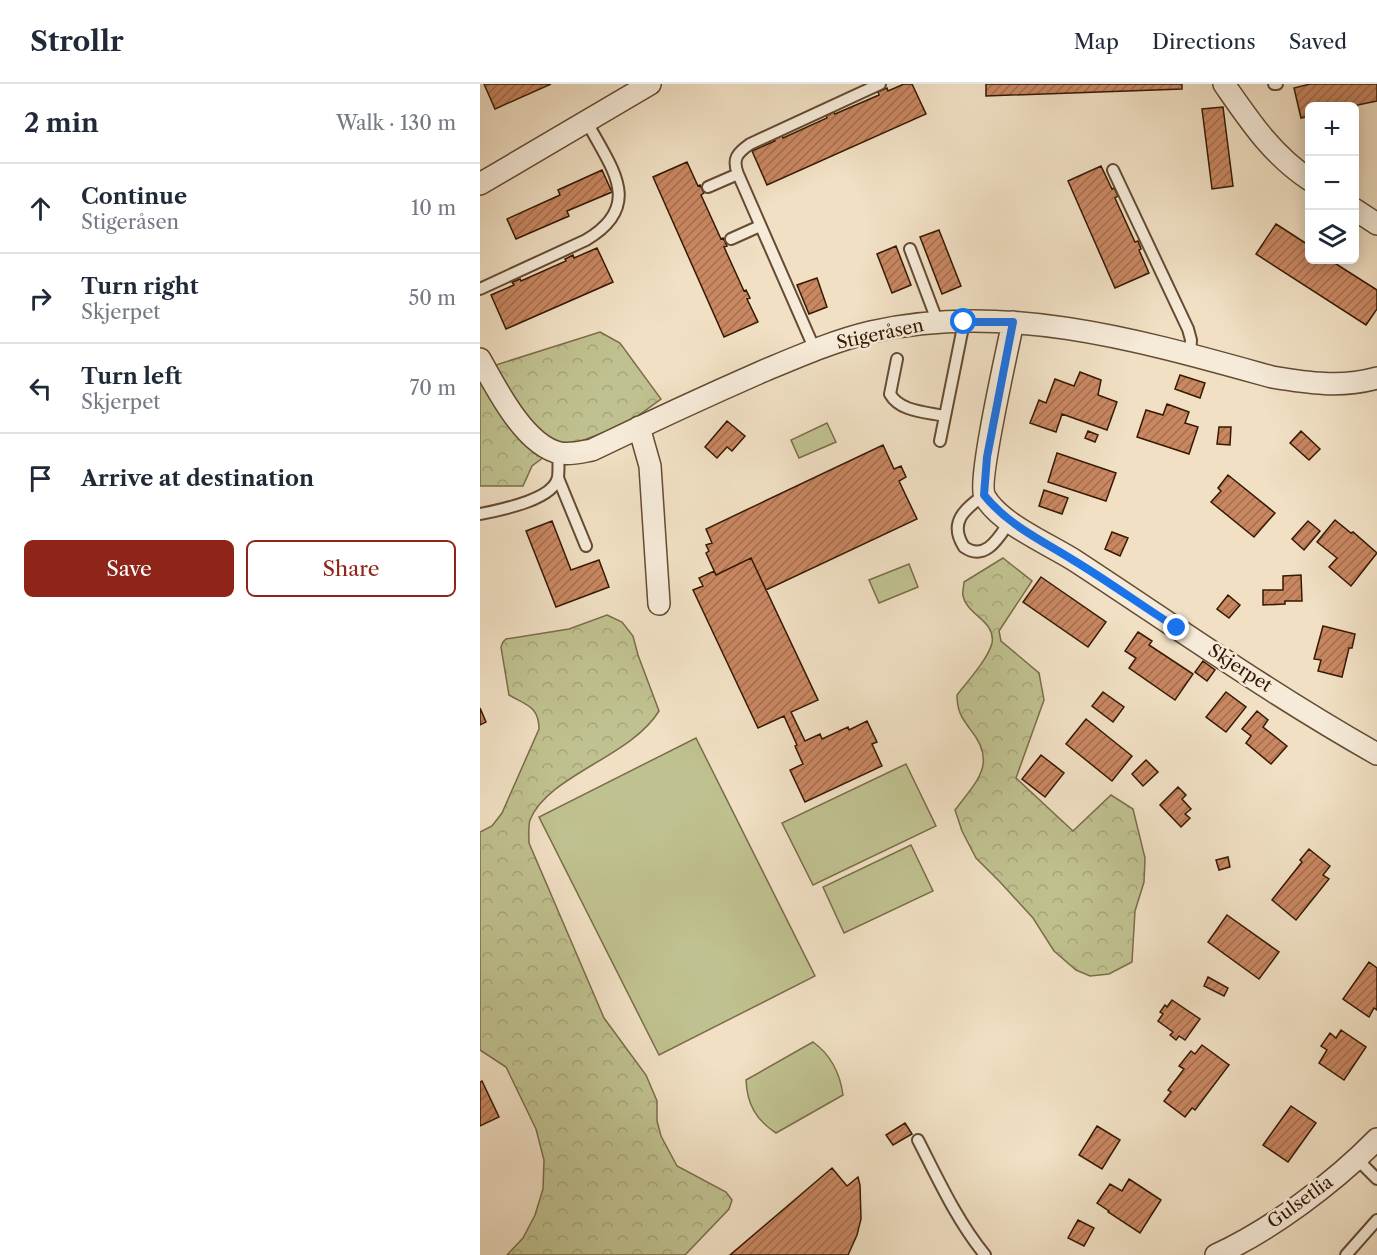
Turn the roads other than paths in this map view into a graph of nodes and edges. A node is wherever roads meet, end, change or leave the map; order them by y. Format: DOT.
graph roads {
  1 [pos="650,84"];
  2 [pos="880,84"];
  3 [pos="1224,84"];
  4 [pos="587,122"];
  5 [pos="1113,170"];
  6 [pos="738,174"];
  7 [pos="1305,176"];
  8 [pos="482,179"];
  9 [pos="708,187"];
  10 [pos="1356,210"];
  11 [pos="1377,224"];
  12 [pos="760,226"];
  13 [pos="731,239"];
  14 [pos="910,249"];
  15 [pos="480,289"];
  16 [pos="964,322"];
  17 [pos="1013,322"];
  18 [pos="938,323"];
  19 [pos="814,350"];
  20 [pos="1190,355"];
  21 [pos="480,359"];
  22 [pos="897,359"];
  23 [pos="1377,378"];
  24 [pos="945,416"];
  25 [pos="639,427"];
  26 [pos="940,441"];
  27 [pos="559,453"];
  28 [pos="558,478"];
  29 [pos="984,495"];
  30 [pos="480,514"];
  31 [pos="1010,521"];
  32 [pos="586,546"];
  33 [pos="658,604"];
  34 [pos="1377,754"];
  35 [pos="1377,1139"];
  36 [pos="918,1140"];
  37 [pos="1357,1159"];
  38 [pos="1377,1179"];
  39 [pos="1377,1220"];
  40 [pos="986,1255"];
  41 [pos="1216,1255"];
  42 [pos="1346,1255"];
  1 -- 4 [label="street"];
  2 -- 6 [label="lane"];
  3 -- 7 [label="street"];
  4 -- 8 [label="street"];
  4 -- 15 [label="lane"];
  5 -- 20 [label="lane"];
  6 -- 9 [label="lane"];
  6 -- 12 [label="lane"];
  10 -- 11 [label="street"];
  12 -- 13 [label="lane"];
  12 -- 19 [label="lane"];
  14 -- 18 [label="lane"];
  16 -- 17 [label="street, Stigeråsen"];
  16 -- 18 [label="street, Stigeråsen"];
  16 -- 24 [label="lane"];
  17 -- 20 [label="street, Stigeråsen"];
  17 -- 29 [label="street"];
  18 -- 19 [label="street, Stigeråsen"];
  19 -- 25 [label="street, Stigeråsen"];
  20 -- 23 [label="street, Stigeråsen"];
  21 -- 27 [label="street"];
  22 -- 24 [label="lane"];
  24 -- 26 [label="lane"];
  25 -- 27 [label="street, Stigeråsen"];
  25 -- 33 [label="street"];
  27 -- 28 [label="lane"];
  28 -- 30 [label="lane"];
  28 -- 32 [label="lane"];
  29 -- 31 [label="street, Skjerpet"];
  29 -- 31 [label="lane"];
  31 -- 34 [label="street, Skjerpet"];
  35 -- 37 [label="street, Gulsetlia"];
  36 -- 40 [label="lane"];
  37 -- 38 [label="lane"];
  37 -- 41 [label="street, Gulsetlia"];
  39 -- 42 [label="lane"];
}
